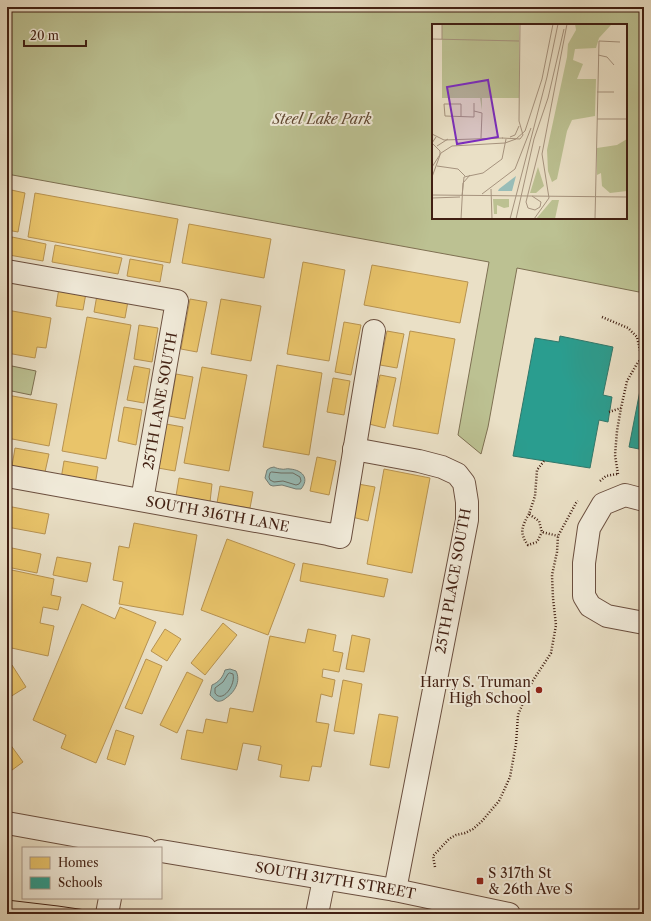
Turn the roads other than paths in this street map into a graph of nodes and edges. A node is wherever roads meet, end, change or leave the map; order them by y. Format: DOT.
graph roads {
  1 [pos="7,271"];
  2 [pos="374,331"];
  3 [pos="354,449"];
  4 [pos="7,476"];
  5 [pos="142,500"];
  6 [pos="644,500"];
  7 [pos="644,623"];
  8 [pos="7,823"];
  9 [pos="119,846"];
  10 [pos="132,847"];
  11 [pos="162,851"];
  12 [pos="324,879"];
  13 [pos="395,890"];
  14 [pos="110,899"];
  15 [pos="107,914"];
  16 [pos="317,914"];
  17 [pos="509,914"];
  1 -- 5 [label="street, 25TH LANE SOUTH"];
  2 -- 3 [label="street"];
  3 -- 5 [label="street, SOUTH 316TH LANE"];
  3 -- 13 [label="street, 25TH PLACE SOUTH"];
  4 -- 5 [label="street, SOUTH 316TH LANE"];
  6 -- 7 [label="street"];
  8 -- 9 [label="street"];
  9 -- 10 [label="street"];
  11 -- 12 [label="street, SOUTH 317TH STREET"];
  12 -- 13 [label="street, SOUTH 317TH STREET"];
  12 -- 16 [label="street"];
  13 -- 17 [label="street, SOUTH 317TH STREET"];
  14 -- 15 [label="street"];
}
